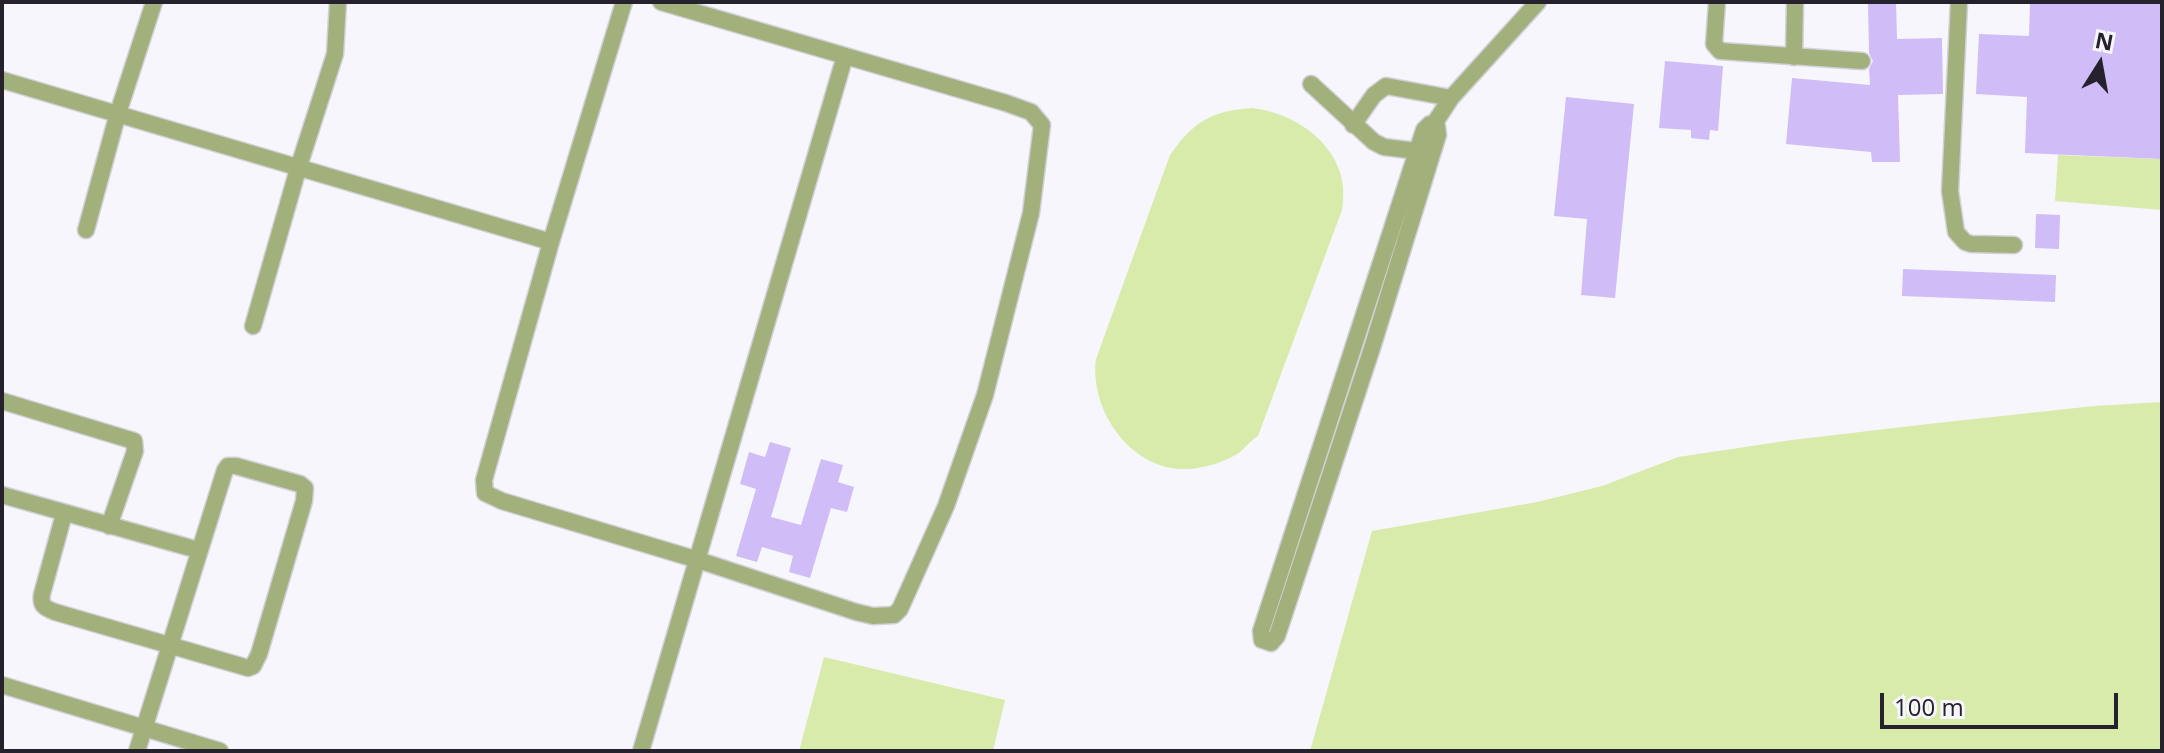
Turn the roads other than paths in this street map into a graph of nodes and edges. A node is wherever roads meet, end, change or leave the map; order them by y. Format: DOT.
graph roads {
  1 [pos="154,2"];
  2 [pos="338,2"];
  3 [pos="624,2"];
  4 [pos="661,2"];
  5 [pos="1538,2"];
  6 [pos="1717,2"];
  7 [pos="1795,2"];
  8 [pos="1959,2"];
  9 [pos="845,56"];
  10 [pos="1794,57"];
  11 [pos="1862,61"];
  12 [pos="2,80"];
  13 [pos="1311,84"];
  14 [pos="1451,98"];
  15 [pos="118,113"];
  16 [pos="1434,124"];
  17 [pos="1353,125"];
  18 [pos="1417,151"];
  19 [pos="298,169"];
  20 [pos="86,230"];
  21 [pos="551,242"];
  22 [pos="2014,245"];
  23 [pos="253,326"];
  24 [pos="1355,339"];
  25 [pos="1373,345"];
  26 [pos="2,401"];
  27 [pos="2,495"];
  28 [pos="64,514"];
  29 [pos="109,526"];
  30 [pos="198,550"];
  31 [pos="698,560"];
  32 [pos="171,646"];
  33 [pos="2,685"];
  34 [pos="144,727"];
  35 [pos="137,751"];
  36 [pos="220,751"];
  37 [pos="641,751"];
  1 -- 15 [label="street"];
  2 -- 19 [label="street"];
  3 -- 21 [label="street"];
  4 -- 9 [label="street"];
  5 -- 14 [label="street"];
  6 -- 10 [label="street"];
  7 -- 10 [label="street"];
  8 -- 22 [label="street"];
  9 -- 31 [label="street"];
  9 -- 31 [label="street"];
  10 -- 11 [label="street"];
  12 -- 15 [label="street"];
  13 -- 17 [label="street"];
  14 -- 16 [label="street"];
  14 -- 17 [label="street"];
  15 -- 19 [label="street"];
  15 -- 20 [label="street"];
  16 -- 18 [label="street"];
  16 -- 25 [label="street"];
  17 -- 18 [label="street"];
  18 -- 24 [label="street"];
  19 -- 21 [label="street"];
  19 -- 23 [label="street"];
  21 -- 31 [label="street"];
  24 -- 25 [label="street"];
  24 -- 25 [label="street"];
  26 -- 29 [label="street"];
  27 -- 28 [label="street"];
  28 -- 29 [label="street"];
  28 -- 32 [label="street"];
  29 -- 30 [label="street"];
  30 -- 32 [label="street"];
  30 -- 32 [label="street"];
  31 -- 37 [label="street"];
  32 -- 34 [label="street"];
  33 -- 34 [label="street"];
  34 -- 35 [label="street"];
  34 -- 36 [label="street"];
}
